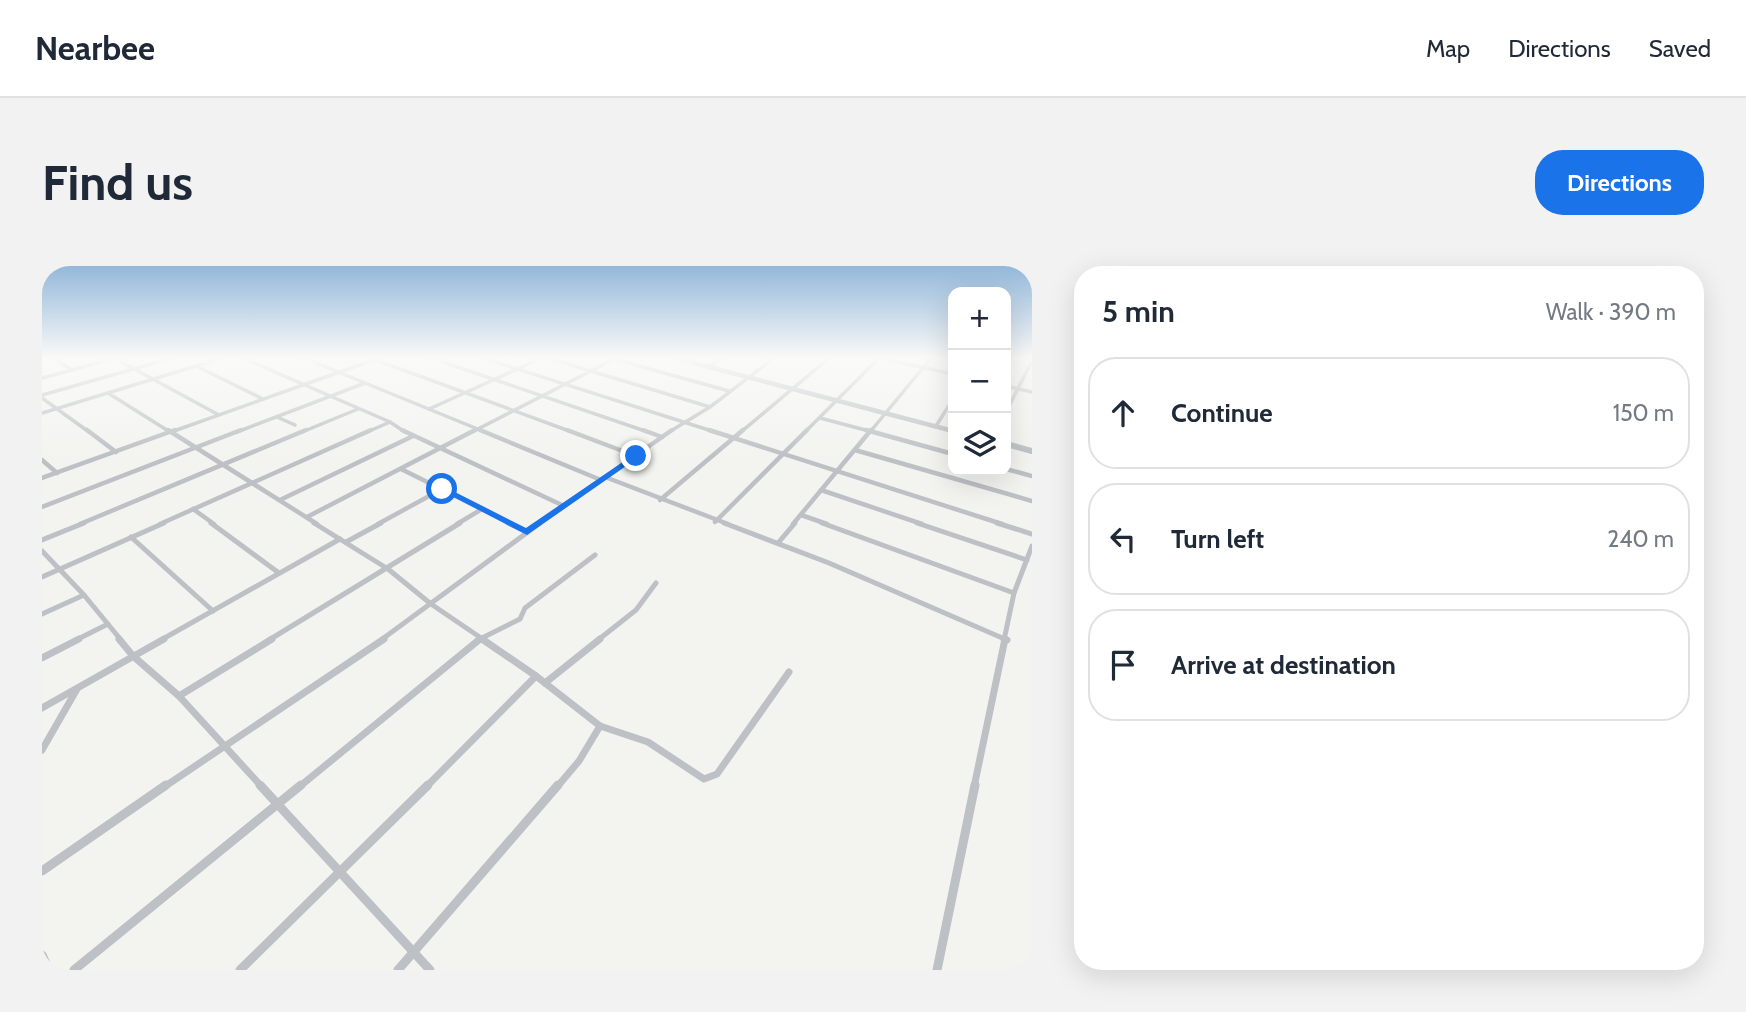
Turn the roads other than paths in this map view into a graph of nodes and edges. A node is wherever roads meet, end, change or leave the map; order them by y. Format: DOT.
graph roads {
  1 [pos="62,391"];
  2 [pos="115,391"];
  3 [pos="175,391"];
  4 [pos="245,391"];
  5 [pos="288,391"];
  6 [pos="316,391"];
  7 [pos="345,391"];
  8 [pos="384,391"];
  9 [pos="458,391"];
  10 [pos="469,391"];
  11 [pos="528,391"];
  12 [pos="554,391"];
  13 [pos="584,391"];
  14 [pos="657,391"];
  15 [pos="729,391"];
  16 [pos="790,391"];
  17 [pos="799,391"];
  18 [pos="845,391"];
  19 [pos="904,391"];
  20 [pos="108,393"];
  21 [pos="464,393"];
  22 [pos="544,396"];
  23 [pos="42,397"];
  24 [pos="329,397"];
  25 [pos="263,400"];
  26 [pos="835,400"];
  27 [pos="710,407"];
  28 [pos="948,407"];
  29 [pos="57,408"];
  30 [pos="358,409"];
  31 [pos="429,409"];
  32 [pos="513,412"];
  33 [pos="42,413"];
  34 [pos="886,413"];
  35 [pos="219,415"];
  36 [pos="277,417"];
  37 [pos="820,418"];
  38 [pos="390,422"];
  39 [pos="684,422"];
  40 [pos="295,425"];
  41 [pos="936,426"];
  42 [pos="482,430"];
  43 [pos="948,430"];
  44 [pos="871,431"];
  45 [pos="172,432"];
  46 [pos="413,436"];
  47 [pos="662,437"];
  48 [pos="734,438"];
  49 [pos="1011,445"];
  50 [pos="197,448"];
  51 [pos="439,449"];
  52 [pos="855,450"];
  53 [pos="1032,451"];
  54 [pos="116,452"];
  55 [pos="783,453"];
  56 [pos="948,453"];
  57 [pos="636,456"];
  58 [pos="42,460"];
  59 [pos="222,464"];
  60 [pos="401,469"];
  61 [pos="1011,470"];
  62 [pos="838,471"];
  63 [pos="57,473"];
  64 [pos="1032,476"];
  65 [pos="42,478"];
  66 [pos="603,479"];
  67 [pos="252,482"];
  68 [pos="442,489"];
  69 [pos="821,490"];
  70 [pos="280,500"];
  71 [pos="660,500"];
  72 [pos="1032,501"];
  73 [pos="564,506"];
  74 [pos="42,507"];
  75 [pos="193,509"];
  76 [pos="482,509"];
  77 [pos="801,515"];
  78 [pos="307,517"];
  79 [pos="715,522"];
  80 [pos="527,532"];
  81 [pos="1032,534"];
  82 [pos="131,537"];
  83 [pos="42,540"];
  84 [pos="343,541"];
  85 [pos="778,543"];
  86 [pos="1032,546"];
  87 [pos="42,551"];
  88 [pos="595,555"];
  89 [pos="1027,560"];
  90 [pos="59,569"];
  91 [pos="388,569"];
  92 [pos="279,573"];
  93 [pos="42,577"];
  94 [pos="656,583"];
  95 [pos="1014,593"];
  96 [pos="83,594"];
  97 [pos="431,604"];
  98 [pos="213,611"];
  99 [pos="42,614"];
  100 [pos="108,624"];
  101 [pos="481,638"];
  102 [pos="1007,640"];
  103 [pos="133,656"];
  104 [pos="42,657"];
  105 [pos="789,672"];
  106 [pos="536,676"];
  107 [pos="545,683"];
  108 [pos="78,688"];
  109 [pos="179,696"];
  110 [pos="42,708"];
  111 [pos="600,726"];
  112 [pos="224,745"];
  113 [pos="42,750"];
  114 [pos="278,802"];
  115 [pos="42,871"];
  116 [pos="341,873"];
  117 [pos="413,952"];
  118 [pos="42,955"];
  119 [pos="49,970"];
  120 [pos="74,970"];
  121 [pos="240,970"];
  122 [pos="398,970"];
  123 [pos="430,970"];
  124 [pos="937,970"];
  1 -- 23 [label="street"];
  2 -- 20 [label="street"];
  3 -- 35 [label="street"];
  4 -- 25 [label="street"];
  5 -- 25 [label="street"];
  6 -- 24 [label="street"];
  7 -- 24 [label="street"];
  8 -- 31 [label="street"];
  9 -- 21 [label="street"];
  10 -- 21 [label="street"];
  11 -- 22 [label="street"];
  12 -- 22 [label="street"];
  13 -- 39 [label="street"];
  14 -- 27 [label="street"];
  15 -- 27 [label="street"];
  16 -- 48 [label="street"];
  17 -- 26 [label="street"];
  18 -- 26 [label="street"];
  19 -- 34 [label="street"];
  20 -- 29 [label="street"];
  20 -- 45 [label="street"];
  21 -- 31 [label="street"];
  21 -- 32 [label="street"];
  22 -- 32 [label="street"];
  22 -- 47 [label="street"];
  23 -- 29 [label="street"];
  24 -- 30 [label="street"];
  24 -- 36 [label="street"];
  25 -- 35 [label="street"];
  26 -- 34 [label="street"];
  26 -- 37 [label="street"];
  27 -- 39 [label="street"];
  28 -- 41 [label="street"];
  29 -- 33 [label="street"];
  29 -- 54 [label="street"];
  30 -- 38 [label="street"];
  30 -- 59 [label="street"];
  31 -- 42 [label="street"];
  32 -- 42 [label="street"];
  32 -- 57 [label="street"];
  34 -- 41 [label="street"];
  34 -- 44 [label="street"];
  35 -- 45 [label="street"];
  36 -- 40 [label="street"];
  36 -- 50 [label="street"];
  37 -- 44 [label="street"];
  37 -- 55 [label="street"];
  38 -- 46 [label="street"];
  38 -- 67 [label="street"];
  39 -- 47 [label="street"];
  39 -- 48 [label="street"];
  41 -- 43 [label="street"];
  42 -- 51 [label="street"];
  42 -- 66 [label="street"];
  44 -- 52 [label="street"];
  44 -- 56 [label="street"];
  45 -- 50 [label="street"];
  45 -- 54 [label="street"];
  46 -- 51 [label="street"];
  46 -- 70 [label="street"];
  47 -- 57 [label="street"];
  48 -- 55 [label="street"];
  48 -- 71 [label="street"];
  49 -- 53 [label="street"];
  50 -- 59 [label="street"];
  50 -- 74 [label="street"];
  51 -- 60 [label="street"];
  51 -- 73 [label="street"];
  52 -- 62 [label="street"];
  52 -- 72 [label="street"];
  54 -- 63 [label="street"];
  55 -- 62 [label="street"];
  55 -- 79 [label="street"];
  57 -- 66 [label="street"];
  58 -- 63 [label="street"];
  59 -- 67 [label="street"];
  59 -- 83 [label="street"];
  60 -- 68 [label="street"];
  60 -- 78 [label="street"];
  61 -- 64 [label="street"];
  62 -- 69 [label="street"];
  62 -- 81 [label="street"];
  63 -- 65 [label="street"];
  66 -- 71 [label="street"];
  66 -- 73 [label="street"];
  67 -- 70 [label="street"];
  67 -- 75 [label="street"];
  68 -- 76 [label="street"];
  68 -- 84 [label="street"];
  69 -- 77 [label="street"];
  69 -- 89 [label="street"];
  70 -- 78 [label="street"];
  71 -- 79 [label="street"];
  73 -- 80 [label="street"];
  75 -- 82 [label="street"];
  75 -- 92 [label="street"];
  76 -- 80 [label="street"];
  76 -- 91 [label="street"];
  77 -- 85 [label="street"];
  77 -- 95 [label="street"];
  78 -- 84 [label="street"];
  79 -- 85 [label="street"];
  80 -- 97 [label="street"];
  82 -- 90 [label="street"];
  82 -- 98 [label="street"];
  84 -- 91 [label="street"];
  84 -- 92 [label="street"];
  85 -- 102 [label="street"];
  86 -- 89 [label="street"];
  87 -- 90 [label="street"];
  88 -- 101 [label="street"];
  89 -- 95 [label="street"];
  90 -- 93 [label="street"];
  90 -- 96 [label="street"];
  91 -- 97 [label="street"];
  91 -- 109 [label="street"];
  92 -- 98 [label="street"];
  94 -- 107 [label="street"];
  95 -- 102 [label="street"];
  96 -- 99 [label="street"];
  96 -- 100 [label="street"];
  97 -- 101 [label="street"];
  97 -- 112 [label="street"];
  98 -- 103 [label="street"];
  100 -- 103 [label="street"];
  100 -- 104 [label="street"];
  101 -- 106 [label="street"];
  101 -- 114 [label="street"];
  102 -- 124 [label="street"];
  103 -- 108 [label="street"];
  103 -- 109 [label="street"];
  105 -- 111 [label="street"];
  106 -- 107 [label="street"];
  106 -- 116 [label="street"];
  107 -- 111 [label="street"];
  108 -- 110 [label="street"];
  108 -- 113 [label="street"];
  109 -- 112 [label="street"];
  111 -- 117 [label="street"];
  112 -- 114 [label="street"];
  112 -- 115 [label="street"];
  114 -- 116 [label="street"];
  114 -- 120 [label="street"];
  116 -- 117 [label="street"];
  116 -- 121 [label="street"];
  117 -- 122 [label="street"];
  117 -- 123 [label="street"];
  118 -- 119 [label="street"];
}
